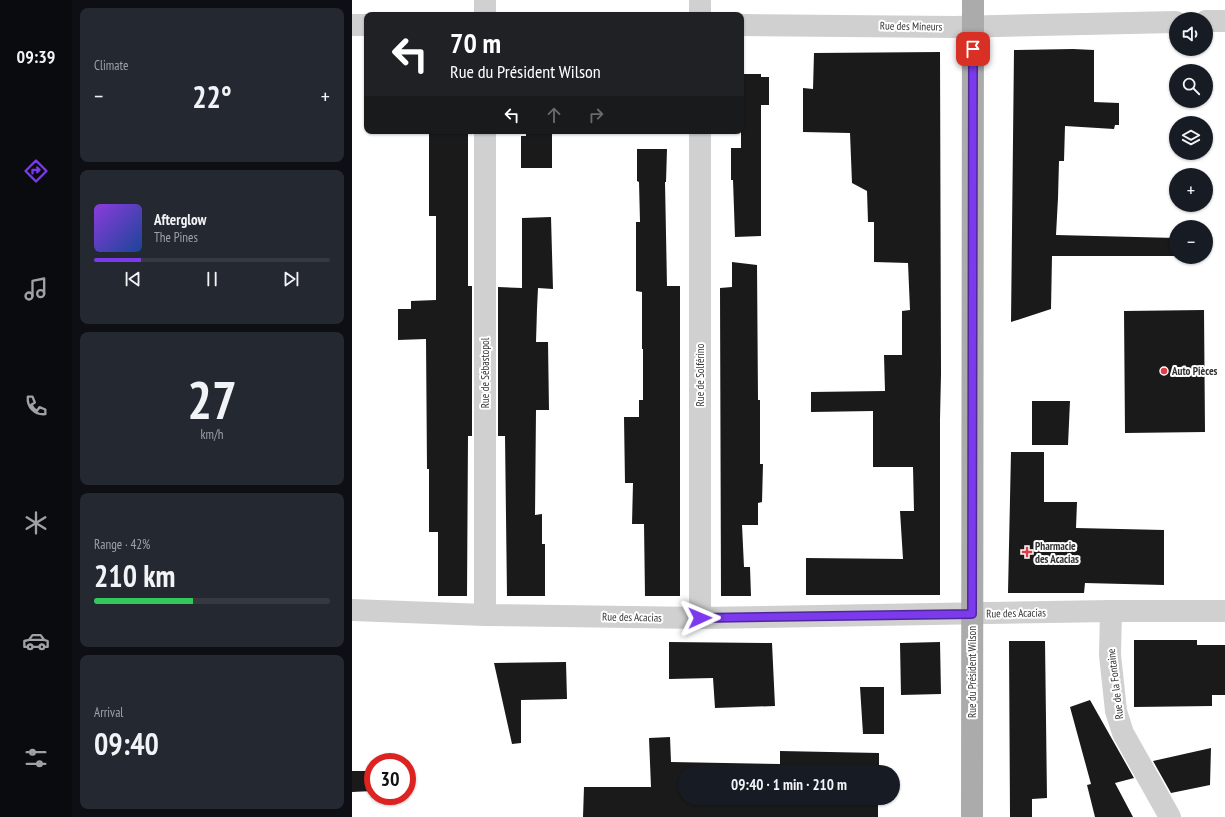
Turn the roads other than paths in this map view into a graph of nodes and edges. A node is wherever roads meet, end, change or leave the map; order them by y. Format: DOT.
graph roads {
  1 [pos="485,0"];
  2 [pos="700,0"];
  3 [pos="973,0"];
  4 [pos="485,12"];
  5 [pos="700,12"];
  6 [pos="1213,21"];
  7 [pos="1225,21"];
  8 [pos="1169,22"];
  9 [pos="352,25"];
  10 [pos="364,25"];
  11 [pos="744,25"];
  12 [pos="973,26"];
  13 [pos="485,134"];
  14 [pos="700,134"];
  15 [pos="352,610"];
  16 [pos="1111,611"];
  17 [pos="1225,611"];
  18 [pos="972,614"];
  19 [pos="485,615"];
  20 [pos="700,618"];
  21 [pos="972,817"];
  22 [pos="1170,817"];
  1 -- 4 [label="street"];
  2 -- 5 [label="street"];
  3 -- 12 [label="main road, Rue du Président Wilson"];
  6 -- 7 [label="street"];
  8 -- 12 [label="street, Rue des Mineurs"];
  9 -- 10 [label="street"];
  11 -- 12 [label="street, Rue des Mineurs"];
  12 -- 18 [label="main road, Rue du Président Wilson"];
  13 -- 19 [label="street, Rue de Sébastopol"];
  14 -- 20 [label="street, Rue de Solférino"];
  15 -- 19 [label="street, Rue des Acacias"];
  16 -- 17 [label="street, Rue des Acacias"];
  16 -- 18 [label="street, Rue des Acacias"];
  16 -- 22 [label="street, Rue de la Fontaine"];
  18 -- 20 [label="street, Rue des Acacias"];
  18 -- 21 [label="main road, Rue du Président Wilson"];
  19 -- 20 [label="street, Rue des Acacias"];
}
